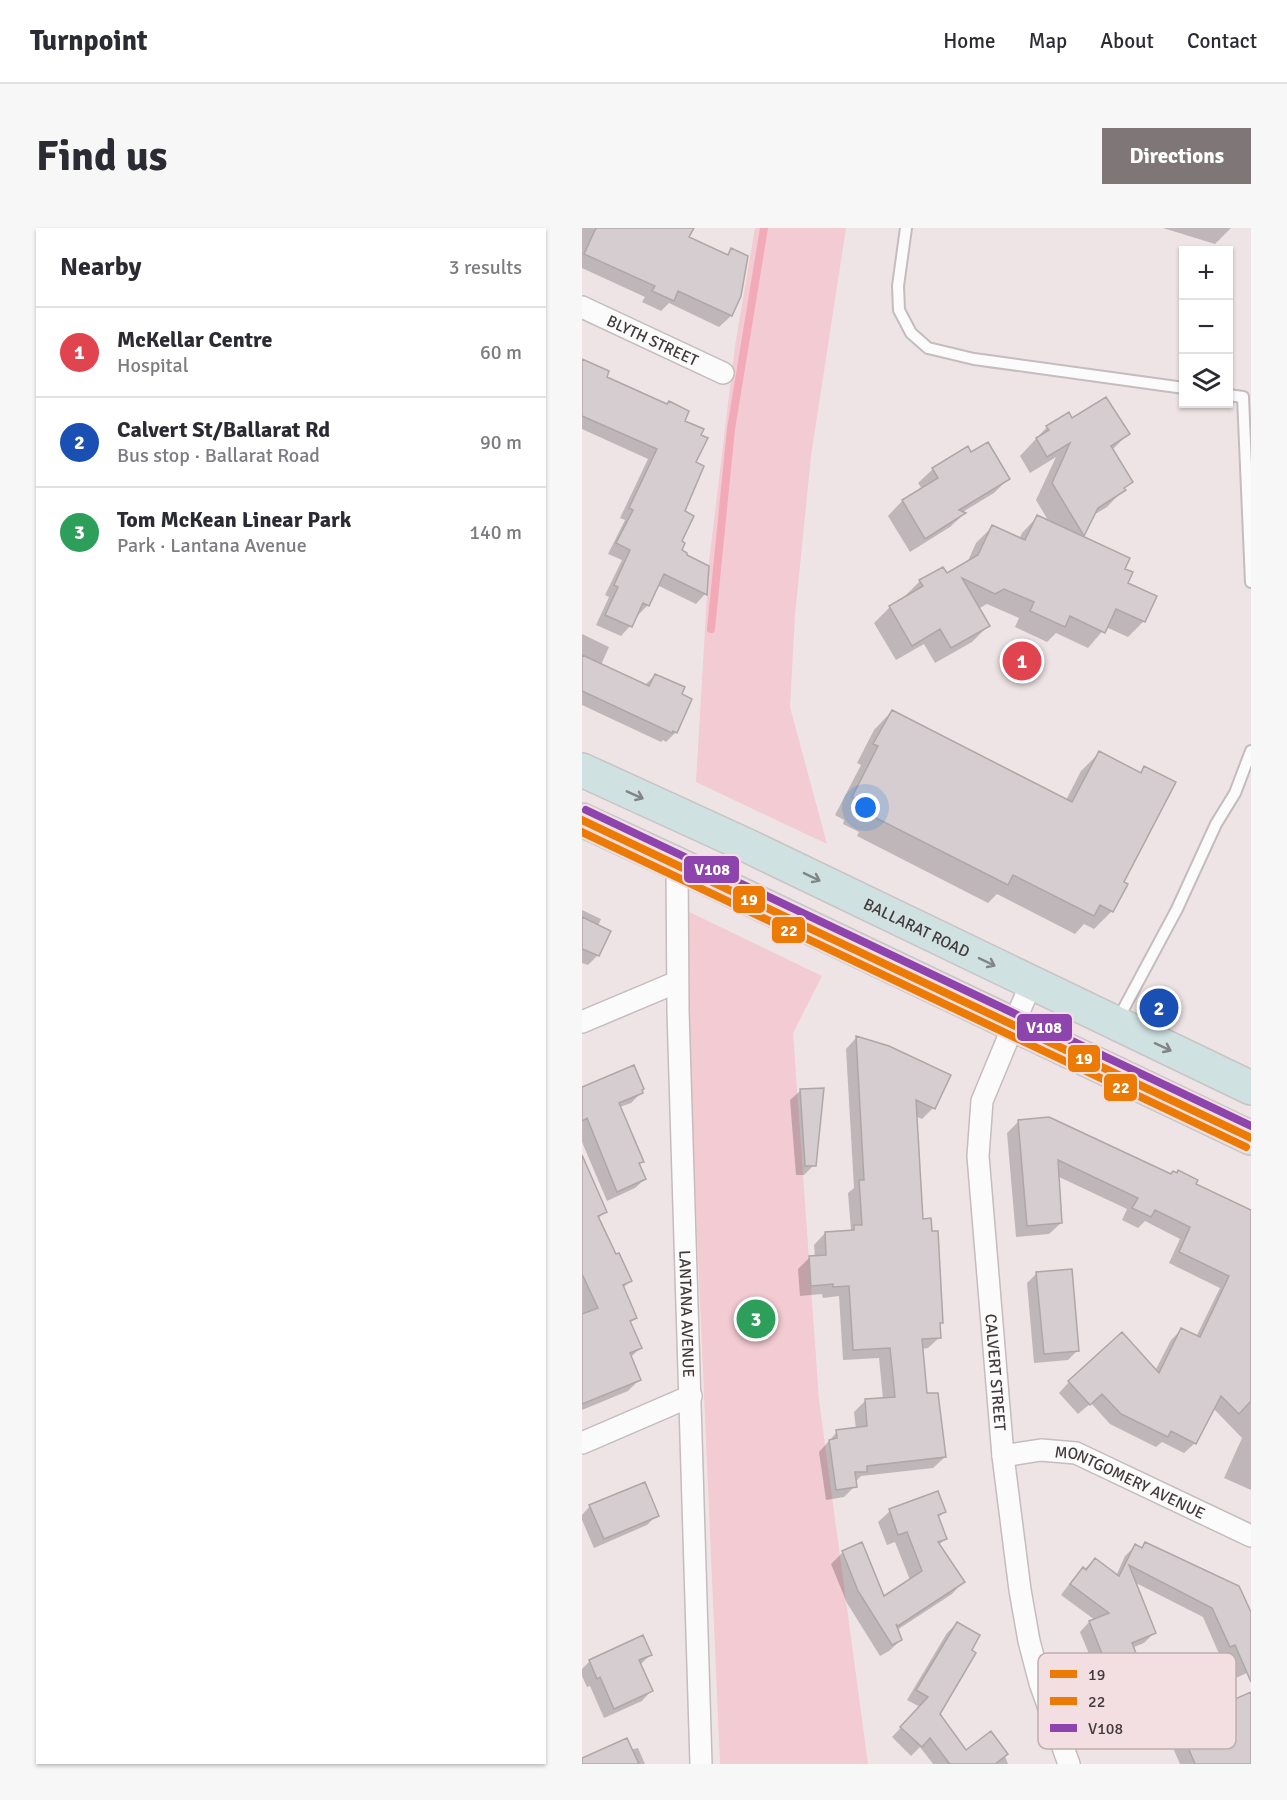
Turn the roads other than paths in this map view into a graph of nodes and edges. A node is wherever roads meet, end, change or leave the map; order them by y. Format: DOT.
graph roads {
  1 [pos="906,228"];
  2 [pos="582,307"];
  3 [pos="723,373"];
  4 [pos="1179,387"];
  5 [pos="1247,398"];
  6 [pos="1251,582"];
  7 [pos="1251,751"];
  8 [pos="582,771"];
  9 [pos="582,820"];
  10 [pos="677,864"];
  11 [pos="677,982"];
  12 [pos="1031,983"];
  13 [pos="582,1022"];
  14 [pos="1115,1024"];
  15 [pos="1015,1026"];
  16 [pos="1251,1088"];
  17 [pos="1251,1138"];
  18 [pos="691,1396"];
  19 [pos="582,1443"];
  20 [pos="1003,1456"];
  21 [pos="1251,1536"];
  22 [pos="1038,1675"];
  23 [pos="1063,1749"];
  24 [pos="701,1764"];
  25 [pos="1068,1764"];
  1 -- 4 [label="lane"];
  2 -- 3 [label="street, BLYTH STREET"];
  5 -- 6 [label="lane"];
  7 -- 14 [label="lane"];
  8 -- 12 [label="highway, BALLARAT ROAD, one-way"];
  9 -- 10 [label="highway"];
  10 -- 11 [label="street, LANTANA AVENUE"];
  10 -- 15 [label="highway"];
  11 -- 13 [label="street"];
  11 -- 18 [label="street, LANTANA AVENUE"];
  12 -- 14 [label="highway, BALLARAT ROAD"];
  12 -- 15 [label="street, CALVERT STREET"];
  14 -- 16 [label="highway, BALLARAT ROAD, one-way"];
  15 -- 17 [label="highway"];
  15 -- 20 [label="street, CALVERT STREET"];
  18 -- 19 [label="street"];
  18 -- 24 [label="street, LANTANA AVENUE"];
  20 -- 21 [label="street, MONTGOMERY AVENUE"];
  20 -- 22 [label="street, CALVERT STREET"];
  23 -- 25 [label="street, CALVERT STREET"];
}
